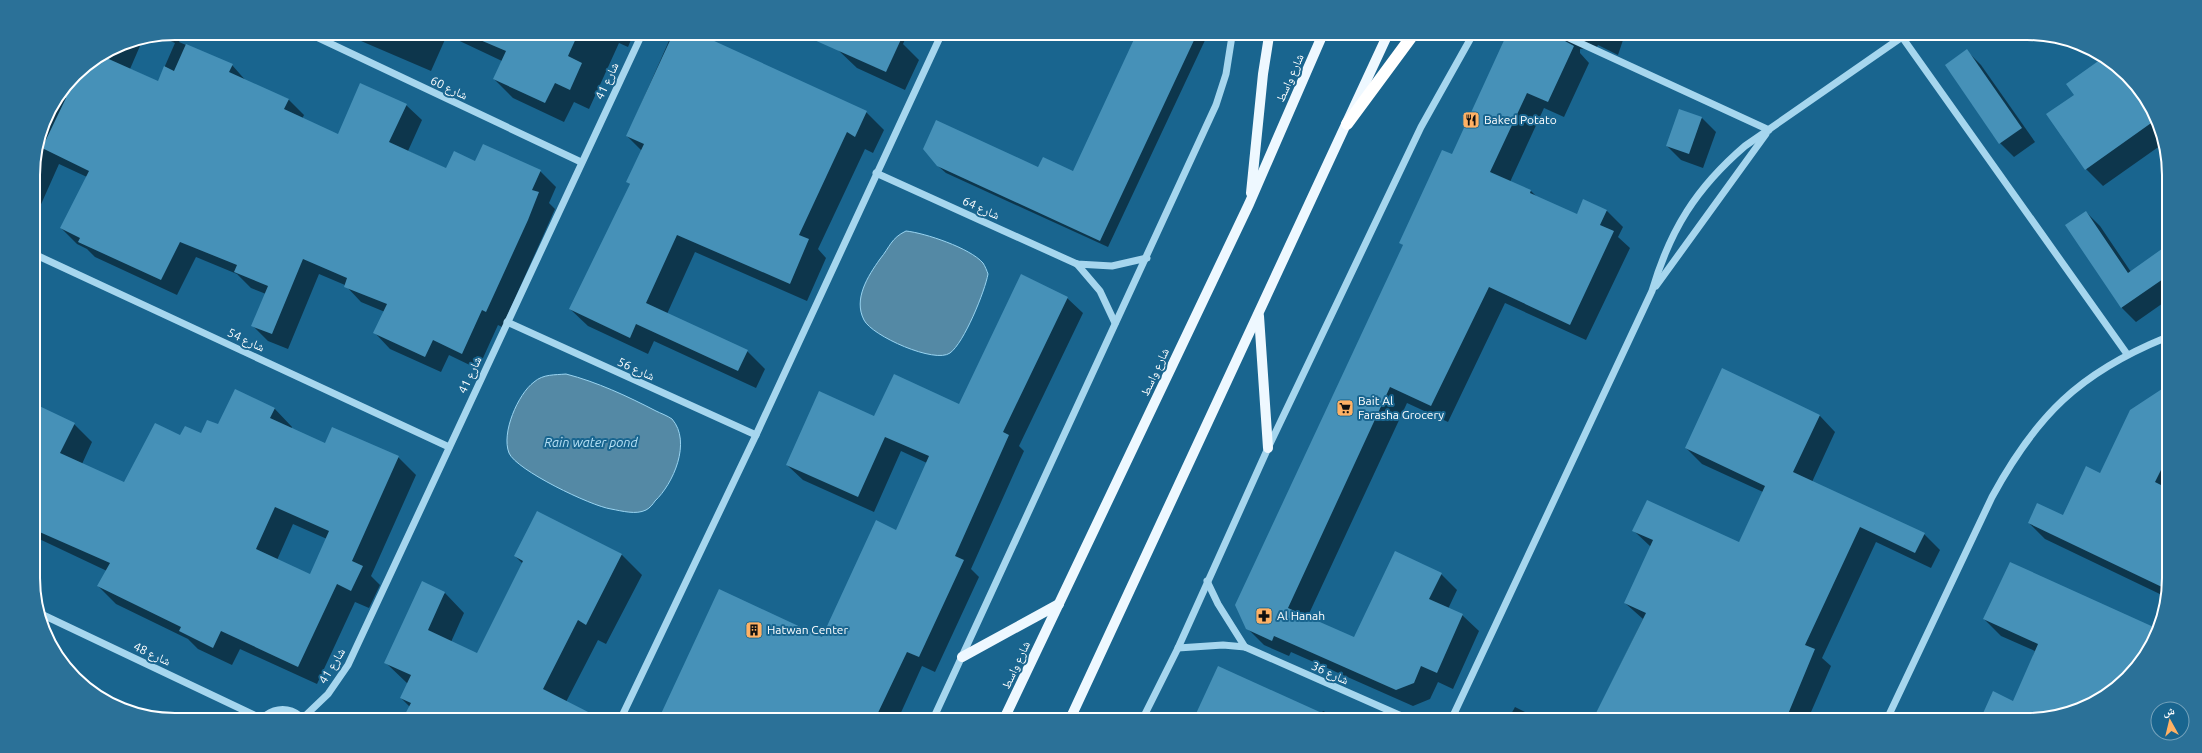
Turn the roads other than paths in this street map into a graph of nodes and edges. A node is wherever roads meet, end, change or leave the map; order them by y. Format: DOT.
graph roads {
  1 [pos="323,40"];
  2 [pos="639,40"];
  3 [pos="939,40"];
  4 [pos="1231,40"];
  5 [pos="1268,40"];
  6 [pos="1320,40"];
  7 [pos="1385,40"];
  8 [pos="1409,40"];
  9 [pos="1470,40"];
  10 [pos="1574,40"];
  11 [pos="1899,40"];
  12 [pos="1903,40"];
  13 [pos="1347,124"];
  14 [pos="1769,130"];
  15 [pos="581,162"];
  16 [pos="876,173"];
  17 [pos="1249,204"];
  18 [pos="40,257"];
  19 [pos="1147,258"];
  20 [pos="1076,264"];
  21 [pos="1652,291"];
  22 [pos="1258,314"];
  23 [pos="507,322"];
  24 [pos="1115,323"];
  25 [pos="2162,339"];
  26 [pos="2127,354"];
  27 [pos="756,435"];
  28 [pos="449,446"];
  29 [pos="1268,448"];
  30 [pos="1208,581"];
  31 [pos="1059,604"];
  32 [pos="46,616"];
  33 [pos="1178,648"];
  34 [pos="1245,648"];
  35 [pos="962,658"];
  36 [pos="250,713"];
  37 [pos="272,713"];
  38 [pos="294,713"];
  39 [pos="308,713"];
  40 [pos="623,713"];
  41 [pos="936,713"];
  42 [pos="1007,713"];
  43 [pos="1074,713"];
  44 [pos="1146,713"];
  45 [pos="1394,713"];
  46 [pos="1454,713"];
  47 [pos="1890,713"];
  1 -- 15 [label="street, شارع 60"];
  2 -- 15 [label="street, شارع 41"];
  3 -- 16 [label="street"];
  4 -- 19 [label="street"];
  5 -- 17 [label="main road"];
  6 -- 17 [label="main road, شارع واسط"];
  7 -- 13 [label="main road"];
  8 -- 13 [label="highway"];
  9 -- 29 [label="street"];
  10 -- 14 [label="street"];
  11 -- 14 [label="street"];
  12 -- 26 [label="street"];
  13 -- 22 [label="main road"];
  14 -- 21 [label="street"];
  14 -- 21 [label="street"];
  15 -- 23 [label="street, شارع 41"];
  16 -- 20 [label="street, شارع 64"];
  16 -- 27 [label="street"];
  17 -- 31 [label="main road, شارع واسط"];
  18 -- 28 [label="street, شارع 54"];
  19 -- 20 [label="street, شارع 64"];
  19 -- 24 [label="street"];
  20 -- 24 [label="street, شارع 64"];
  21 -- 46 [label="street"];
  22 -- 29 [label="main road"];
  22 -- 43 [label="main road"];
  23 -- 27 [label="street, شارع 56"];
  23 -- 28 [label="street, شارع 41"];
  24 -- 35 [label="street"];
  25 -- 26 [label="street"];
  26 -- 47 [label="street"];
  27 -- 40 [label="street"];
  28 -- 39 [label="street, شارع 41"];
  29 -- 30 [label="street"];
  30 -- 33 [label="street"];
  30 -- 34 [label="street"];
  31 -- 35 [label="main road"];
  31 -- 42 [label="main road, شارع واسط"];
  32 -- 36 [label="street, شارع 48"];
  33 -- 34 [label="street, شارع 36"];
  33 -- 44 [label="street"];
  34 -- 45 [label="street, شارع 36"];
  35 -- 41 [label="street"];
  37 -- 38 [label="street"];
}
